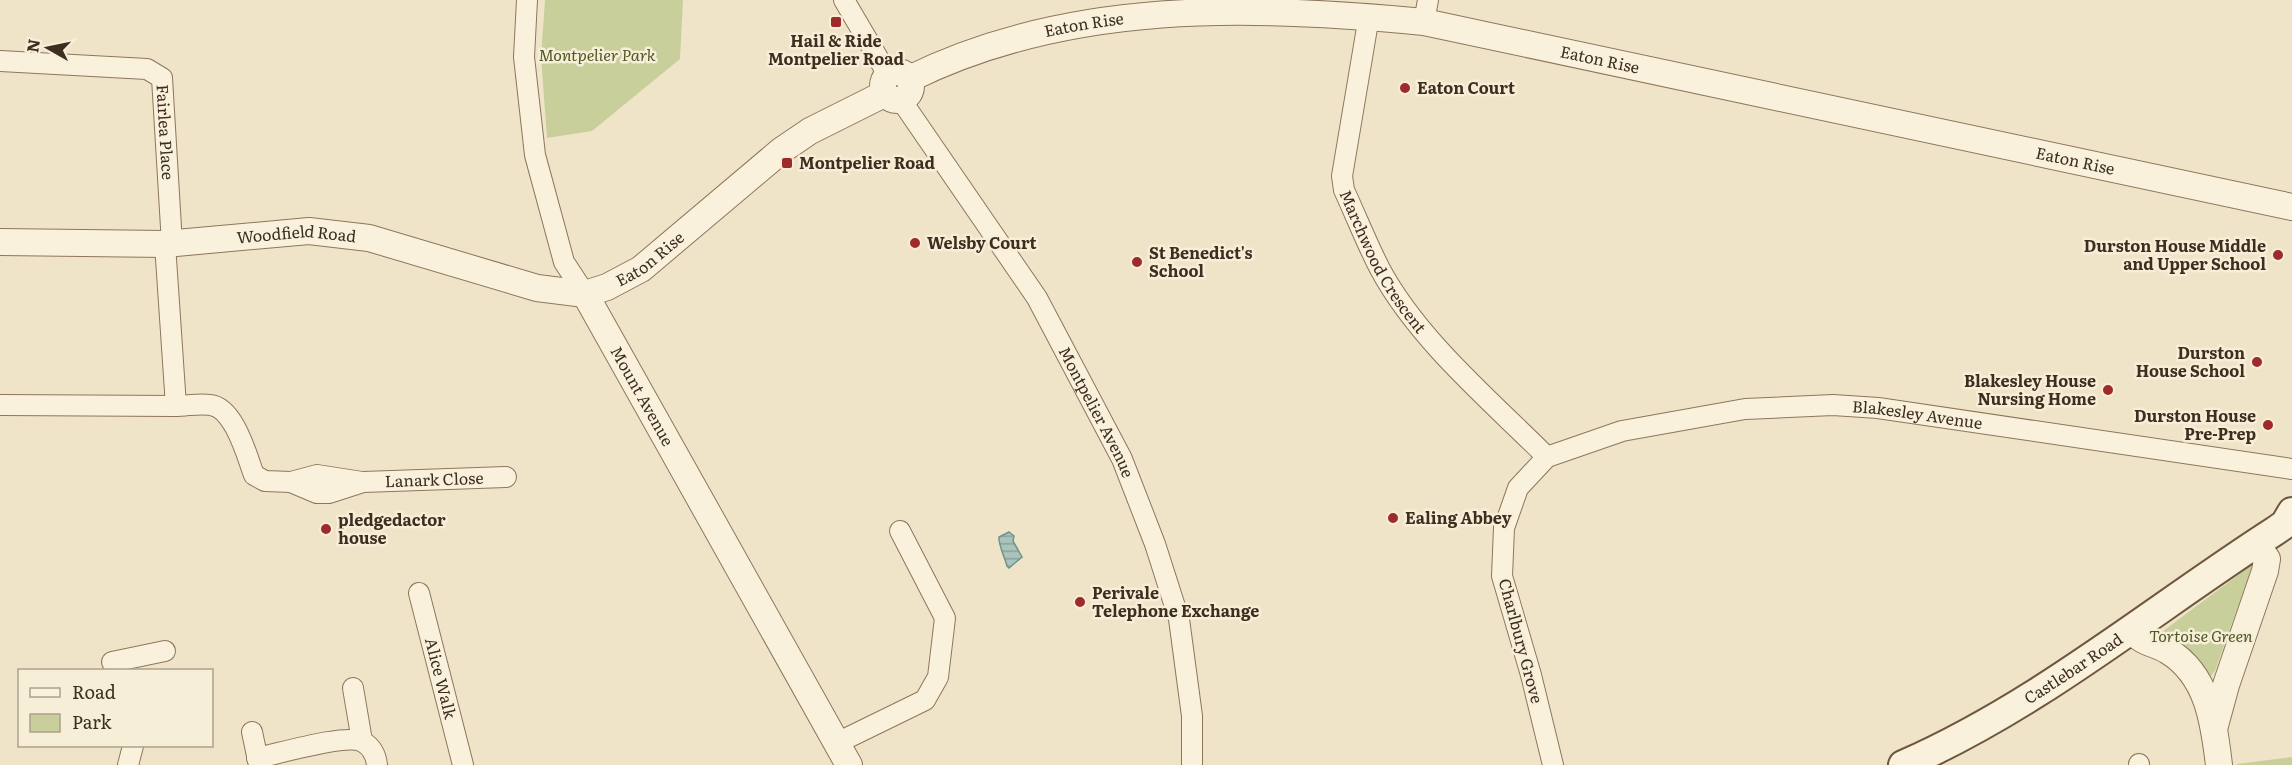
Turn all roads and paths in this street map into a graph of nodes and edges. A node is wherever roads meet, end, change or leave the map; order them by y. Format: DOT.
graph roads {
  1 [pos="527,0"];
  2 [pos="844,0"];
  3 [pos="1287,5"];
  4 [pos="1426,11"];
  5 [pos="1369,16"];
  6 [pos="0,61"];
  7 [pos="896,87"];
  8 [pos="2292,207"];
  9 [pos="0,242"];
  10 [pos="169,244"];
  11 [pos="585,294"];
  12 [pos="0,405"];
  13 [pos="176,406"];
  14 [pos="1547,457"];
  15 [pos="2292,469"];
  16 [pos="506,477"];
  17 [pos="2292,512"];
  18 [pos="900,531"];
  19 [pos="2256,543"];
  20 [pos="419,592"];
  21 [pos="2132,631"];
  22 [pos="165,651"];
  23 [pos="112,662"];
  24 [pos="138,664"];
  25 [pos="2214,686"];
  26 [pos="353,688"];
  27 [pos="252,732"];
  28 [pos="362,741"];
  29 [pos="133,747"];
  30 [pos="843,754"];
  31 [pos="258,762"];
  32 [pos="128,765"];
  33 [pos="377,765"];
  34 [pos="463,765"];
  35 [pos="1192,765"];
  36 [pos="1553,765"];
  37 [pos="1903,765"];
  38 [pos="2219,765"];
  1 -- 11 [label="street, Mount Avenue"];
  2 -- 7 [label="street"];
  3 -- 5 [label="street, Eaton Rise"];
  3 -- 7 [label="street, Eaton Rise"];
  4 -- 5 [label="street, Eaton Rise"];
  4 -- 8 [label="street, Eaton Rise"];
  5 -- 14 [label="street, Marchwood Crescent"];
  6 -- 10 [label="street, Fairlea Place"];
  7 -- 11 [label="street, Eaton Rise"];
  7 -- 35 [label="street, Montpelier Avenue"];
  9 -- 10 [label="street, Woodfield Road"];
  10 -- 11 [label="street, Woodfield Road"];
  10 -- 13 [label="street"];
  11 -- 30 [label="street, Mount Avenue"];
  12 -- 13 [label="street"];
  13 -- 16 [label="street, Lanark Close"];
  14 -- 15 [label="street, Blakesley Avenue"];
  14 -- 36 [label="street, Charlbury Grove"];
  17 -- 19 [label="main road, Castlebar Road"];
  18 -- 30 [label="street"];
  19 -- 21 [label="main road, Castlebar Road"];
  19 -- 25 [label="street"];
  20 -- 34 [label="street, Alice Walk"];
  21 -- 25 [label="street"];
  21 -- 37 [label="main road, Castlebar Road"];
  22 -- 24 [label="street"];
  23 -- 24 [label="street"];
  25 -- 38 [label="street"];
  26 -- 28 [label="street"];
  27 -- 31 [label="street"];
  28 -- 31 [label="street"];
  28 -- 33 [label="street"];
  29 -- 32 [label="street"];
}
